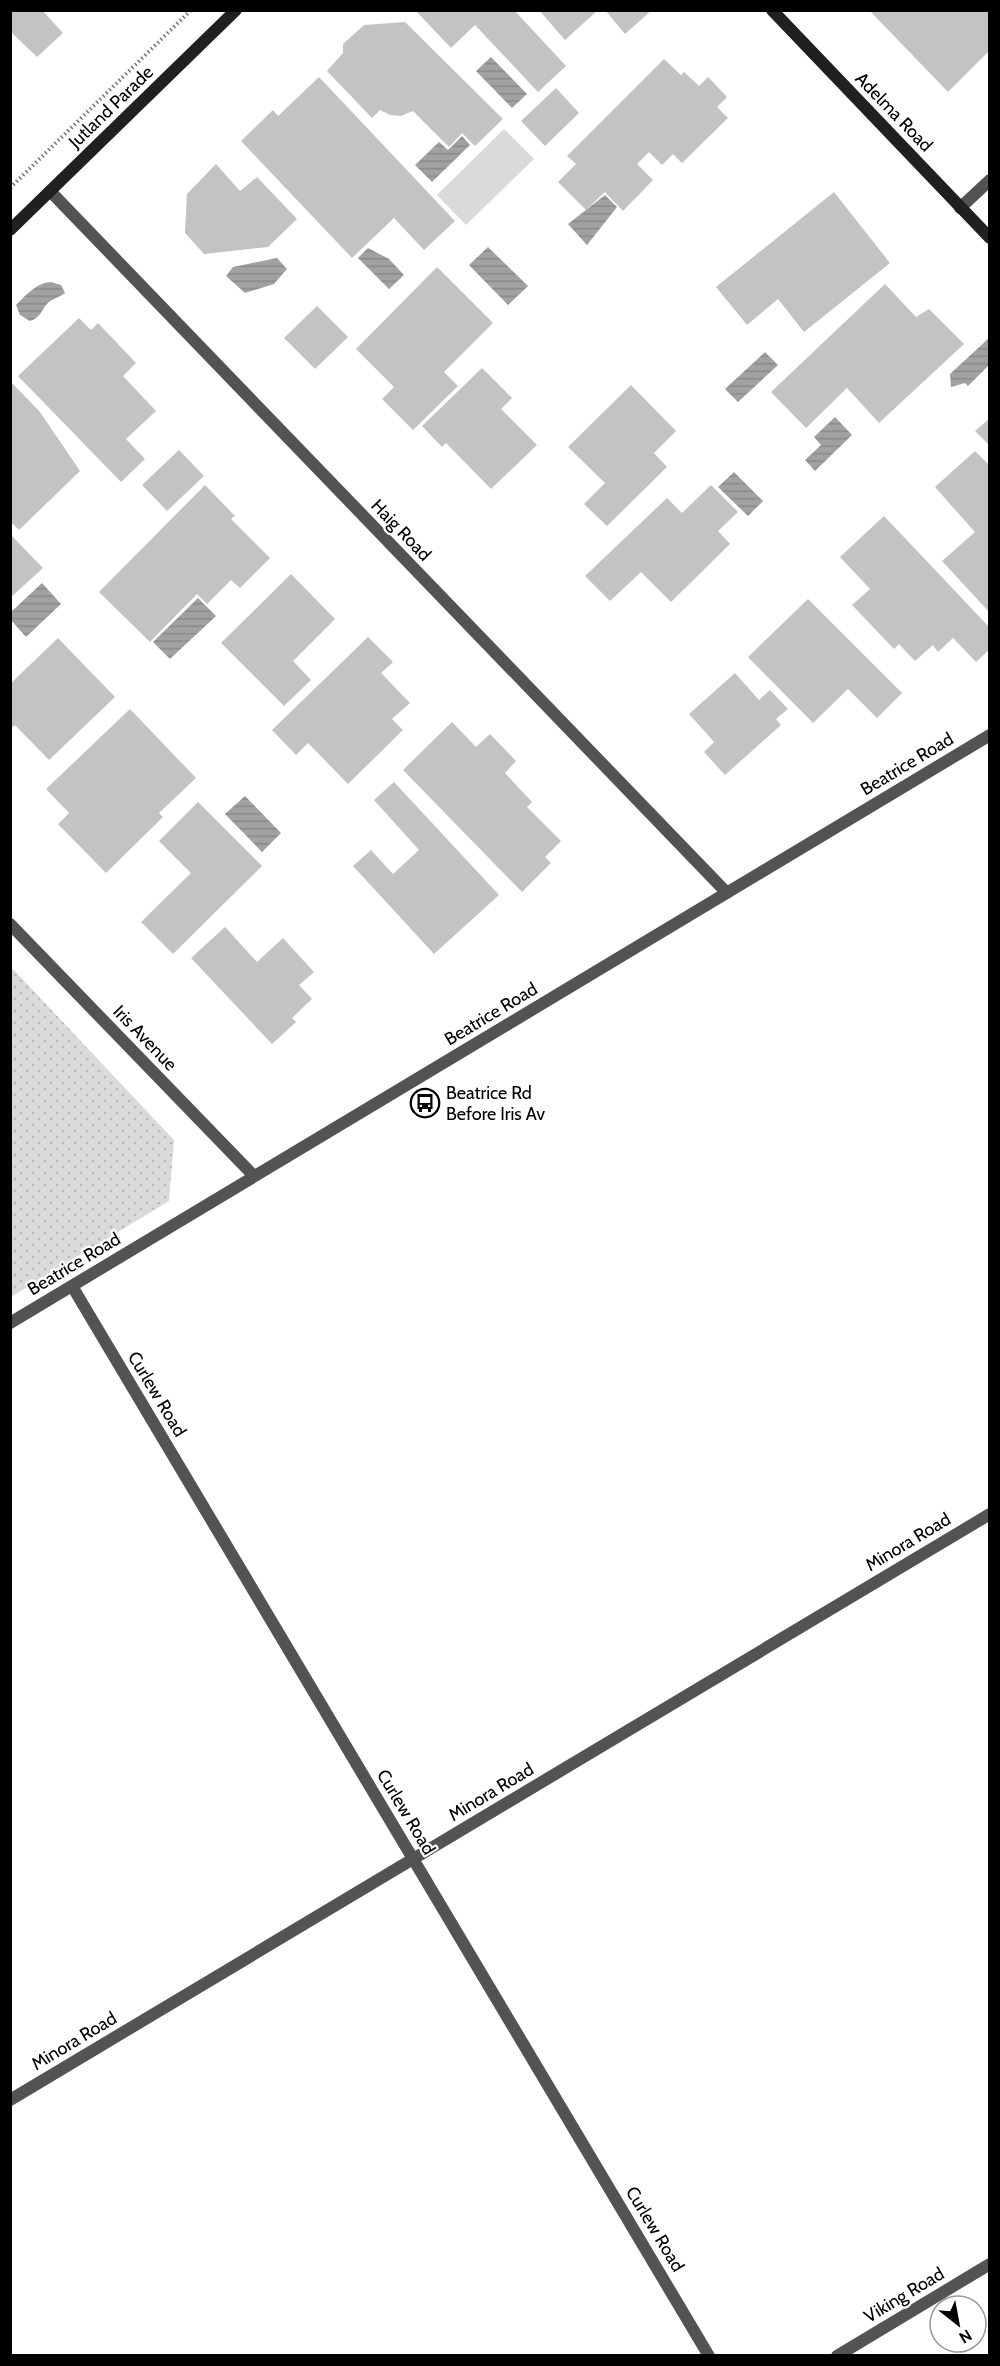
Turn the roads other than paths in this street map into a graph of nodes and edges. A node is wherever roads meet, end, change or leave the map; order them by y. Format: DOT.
graph roads {
  1 [pos="236,10"];
  2 [pos="772,10"];
  3 [pos="990,180"];
  4 [pos="50,191"];
  5 [pos="960,208"];
  6 [pos="10,230"];
  7 [pos="990,238"];
  8 [pos="990,735"];
  9 [pos="727,893"];
  10 [pos="10,924"];
  11 [pos="254,1176"];
  12 [pos="72,1286"];
  13 [pos="10,1323"];
  14 [pos="990,1514"];
  15 [pos="413,1860"];
  16 [pos="10,2100"];
  17 [pos="990,2264"];
  18 [pos="709,2355"];
  19 [pos="837,2355"];
  1 -- 4 [label="street, Jutland Parade"];
  2 -- 5 [label="street, Adelma Road"];
  3 -- 5 [label="street"];
  4 -- 6 [label="street, Jutland Parade"];
  4 -- 9 [label="street, Haig Road"];
  5 -- 7 [label="street, Adelma Road"];
  8 -- 9 [label="street, Beatrice Road"];
  9 -- 11 [label="street, Beatrice Road"];
  10 -- 11 [label="street, Iris Avenue"];
  11 -- 12 [label="street, Beatrice Road"];
  12 -- 13 [label="street, Beatrice Road"];
  12 -- 15 [label="street, Curlew Road"];
  14 -- 15 [label="street, Minora Road"];
  15 -- 16 [label="street, Minora Road"];
  15 -- 18 [label="street, Curlew Road"];
  17 -- 19 [label="street, Viking Road"];
}
